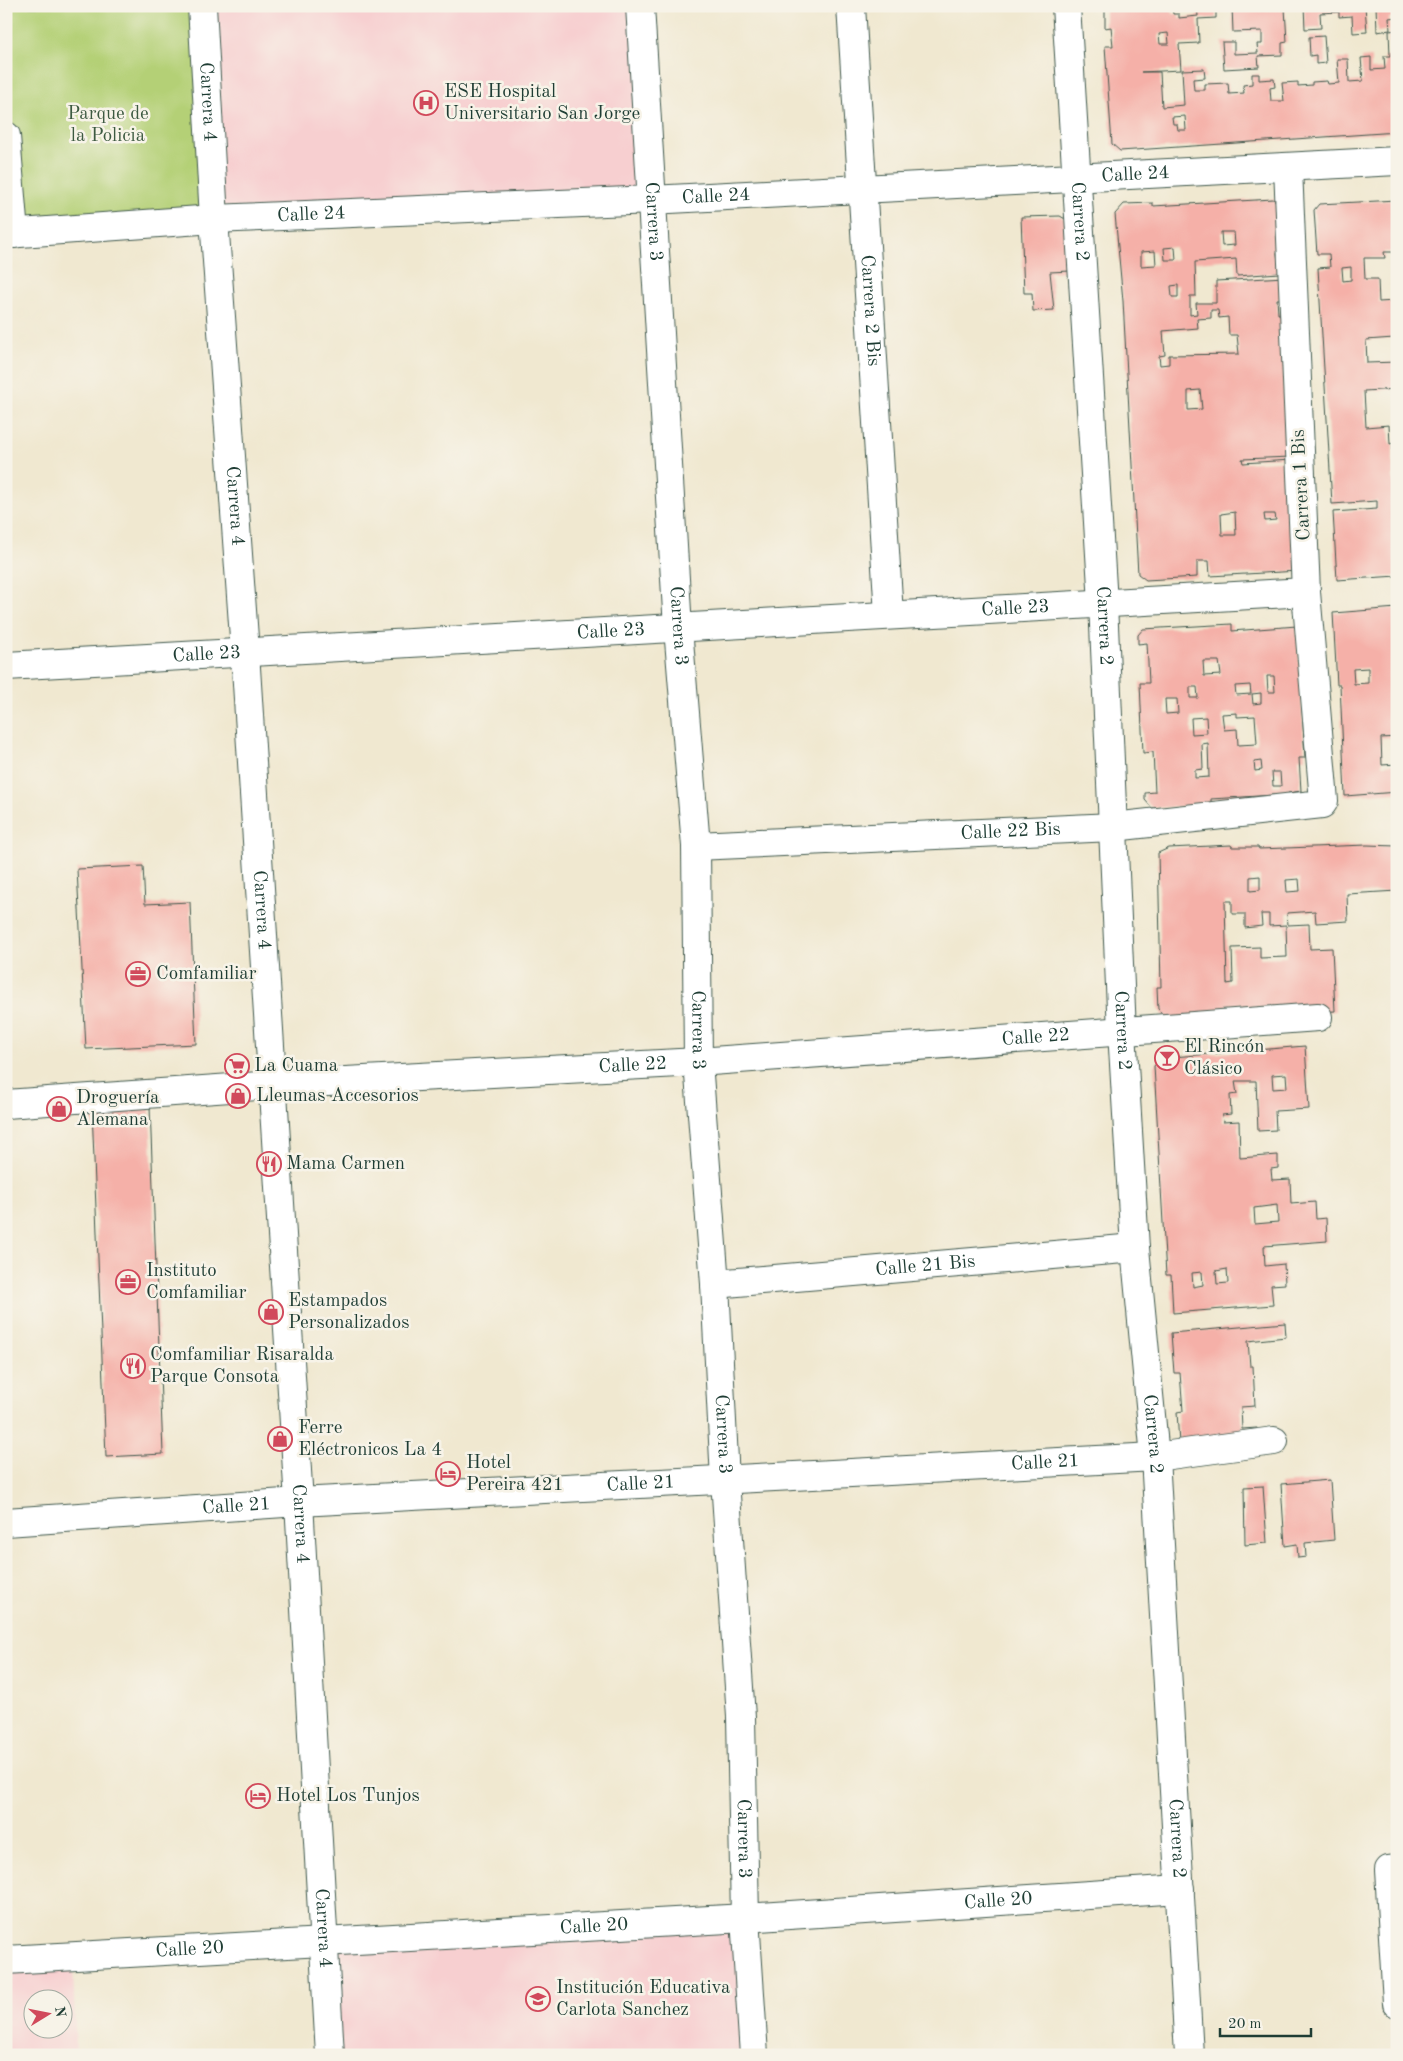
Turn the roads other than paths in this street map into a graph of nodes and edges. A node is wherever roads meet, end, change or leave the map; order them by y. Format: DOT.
graph roads {
  1 [pos="202,6"];
  2 [pos="640,6"];
  3 [pos="851,6"];
  4 [pos="1066,6"];
  5 [pos="6,136"];
  6 [pos="1397,161"];
  7 [pos="1288,168"];
  8 [pos="1076,179"];
  9 [pos="864,189"];
  10 [pos="651,200"];
  11 [pos="214,219"];
  12 [pos="10,234"];
  13 [pos="1306,592"];
  14 [pos="1103,603"];
  15 [pos="889,615"];
  16 [pos="678,628"];
  17 [pos="246,652"];
  18 [pos="6,666"];
  19 [pos="1324,801"];
  20 [pos="1113,827"];
  21 [pos="696,846"];
  22 [pos="1318,1018"];
  23 [pos="1122,1031"];
  24 [pos="698,1062"];
  25 [pos="272,1085"];
  26 [pos="6,1104"];
  27 [pos="1135,1248"];
  28 [pos="715,1284"];
  29 [pos="1274,1441"];
  30 [pos="1155,1457"];
  31 [pos="725,1480"];
  32 [pos="299,1502"];
  33 [pos="6,1522"];
  34 [pos="1393,1870"];
  35 [pos="1180,1889"];
  36 [pos="745,1918"];
  37 [pos="323,1943"];
  38 [pos="6,1960"];
  39 [pos="1397,2003"];
  40 [pos="330,2055"];
  41 [pos="754,2055"];
  42 [pos="1189,2055"];
  1 -- 11 [label="street, Carrera 4"];
  2 -- 10 [label="street, Carrera 3"];
  3 -- 9 [label="street, Carrera 2 Bis"];
  4 -- 8 [label="street, Carrera 2"];
  5 -- 12 [label="street"];
  6 -- 7 [label="street, Calle 24"];
  7 -- 8 [label="street, Calle 24"];
  7 -- 13 [label="street, Carrera 1 Bis"];
  8 -- 9 [label="street, Calle 24"];
  8 -- 14 [label="street, Carrera 2"];
  9 -- 10 [label="street, Calle 24"];
  9 -- 15 [label="street, Carrera 2 Bis"];
  10 -- 11 [label="street, Calle 24"];
  10 -- 16 [label="street, Carrera 3"];
  11 -- 12 [label="street, Calle 24"];
  11 -- 17 [label="street, Carrera 4"];
  13 -- 14 [label="street, Calle 23"];
  13 -- 19 [label="street, Carrera 1 Bis"];
  14 -- 15 [label="street, Calle 23"];
  14 -- 20 [label="street, Carrera 2"];
  15 -- 16 [label="street, Calle 23"];
  16 -- 17 [label="street, Calle 23"];
  16 -- 21 [label="street, Carrera 3"];
  17 -- 18 [label="street, Calle 23"];
  17 -- 25 [label="street, Carrera 4"];
  19 -- 20 [label="street, Calle 22 Bis"];
  20 -- 21 [label="street, Calle 22 Bis"];
  20 -- 23 [label="street, Carrera 2"];
  21 -- 24 [label="street, Carrera 3"];
  22 -- 23 [label="street, Calle 22"];
  23 -- 24 [label="street, Calle 22"];
  23 -- 27 [label="street, Carrera 2"];
  24 -- 25 [label="street, Calle 22"];
  24 -- 28 [label="street, Carrera 3"];
  25 -- 26 [label="street, Calle 22"];
  25 -- 32 [label="street, Carrera 4"];
  27 -- 28 [label="street, Calle 21 Bis"];
  27 -- 30 [label="street, Carrera 2"];
  28 -- 31 [label="street, Carrera 3"];
  29 -- 30 [label="street, Calle 21"];
  30 -- 31 [label="street, Calle 21"];
  30 -- 35 [label="street, Carrera 2"];
  31 -- 32 [label="street, Calle 21"];
  31 -- 36 [label="street, Carrera 3"];
  32 -- 33 [label="street, Calle 21"];
  32 -- 37 [label="street, Carrera 4"];
  34 -- 39 [label="street"];
  35 -- 36 [label="street, Calle 20"];
  35 -- 42 [label="street, Carrera 2"];
  36 -- 37 [label="street, Calle 20"];
  36 -- 41 [label="street, Carrera 3"];
  37 -- 38 [label="street, Calle 20"];
  37 -- 40 [label="street, Carrera 4"];
}
